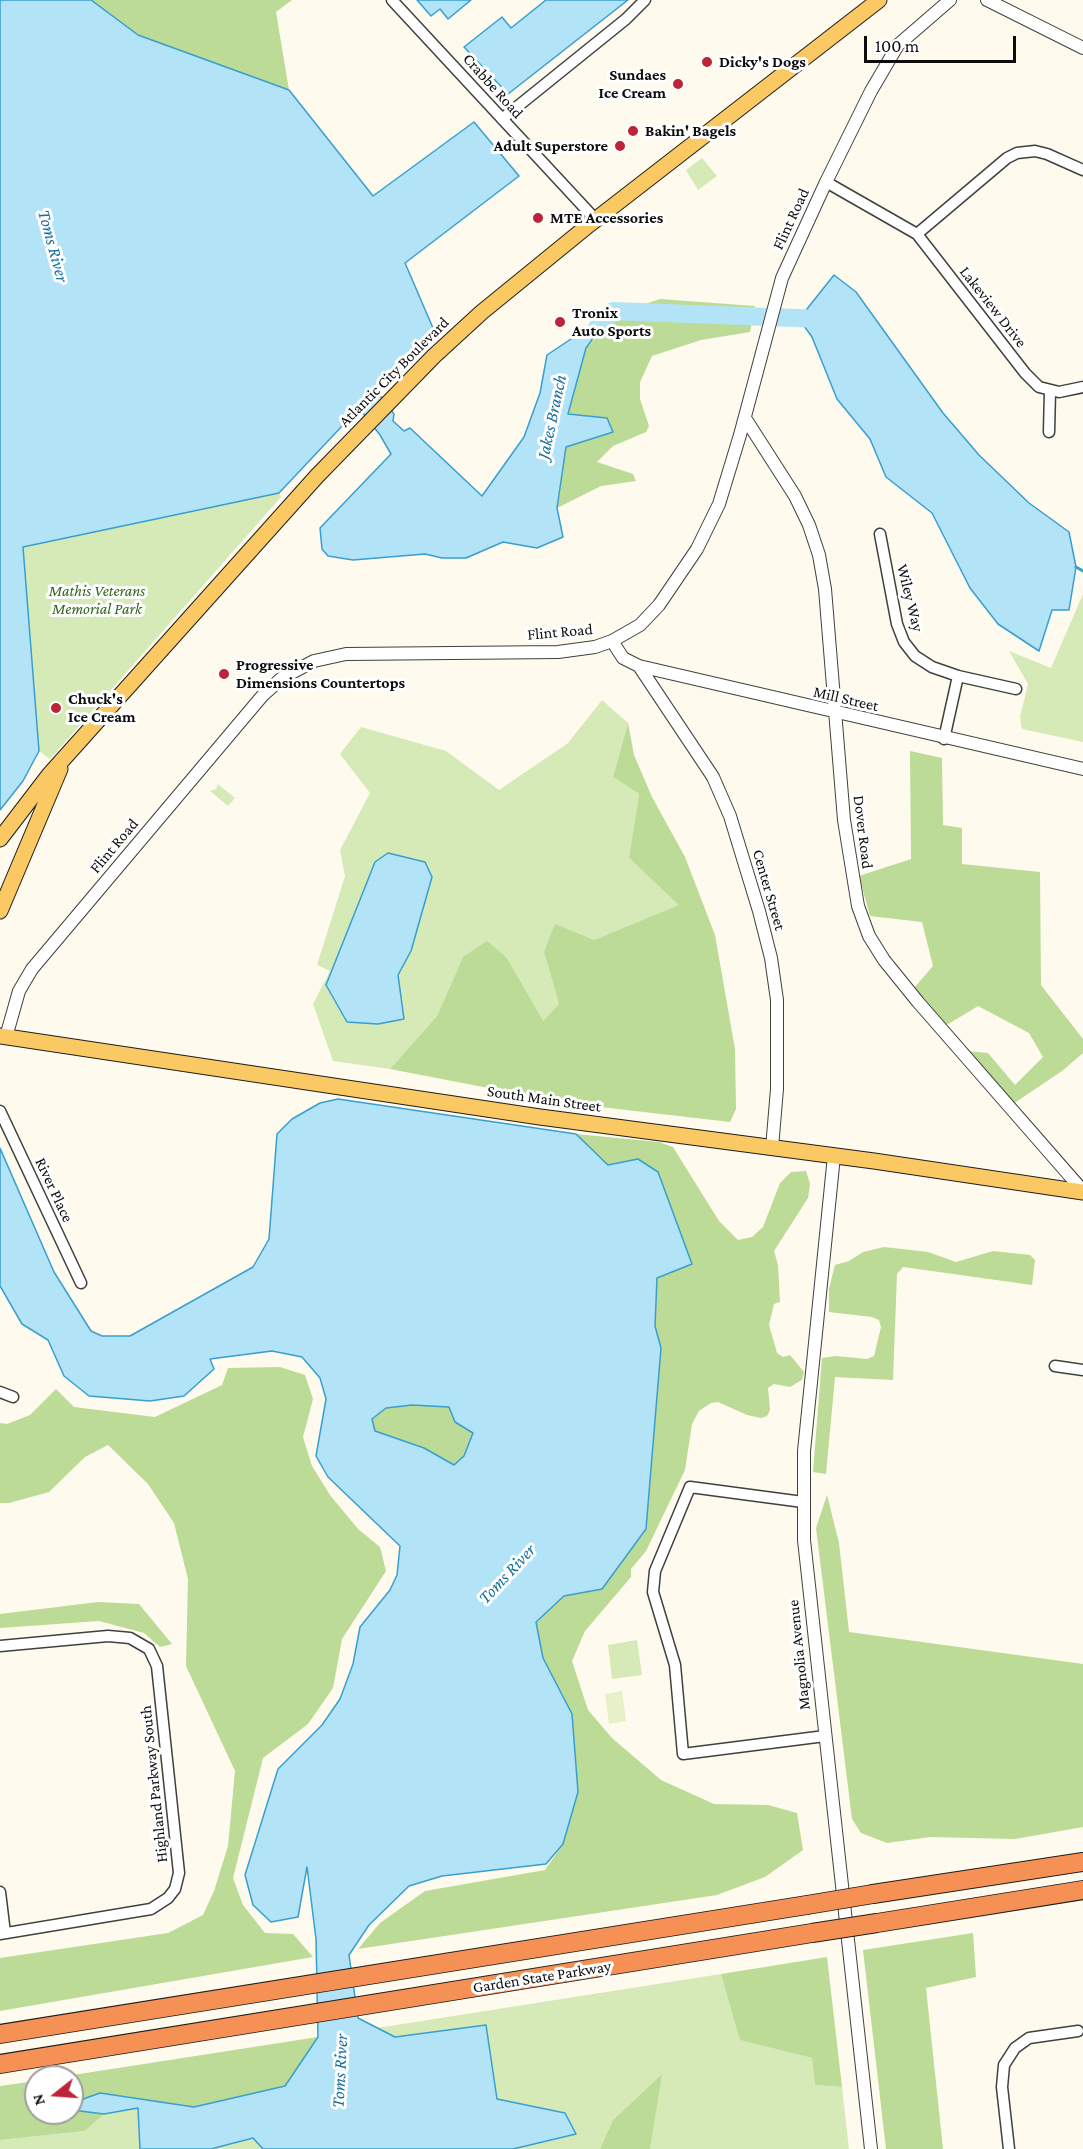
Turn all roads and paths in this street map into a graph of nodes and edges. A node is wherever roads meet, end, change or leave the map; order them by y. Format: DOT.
graph roads {
  1 [pos="392,0"];
  2 [pos="645,0"];
  3 [pos="879,0"];
  4 [pos="950,0"];
  5 [pos="987,0"];
  6 [pos="1083,48"];
  7 [pos="502,119"];
  8 [pos="1083,170"];
  9 [pos="826,182"];
  10 [pos="596,220"];
  11 [pos="917,234"];
  12 [pos="1083,387"];
  13 [pos="1050,391"];
  14 [pos="745,418"];
  15 [pos="1049,432"];
  16 [pos="880,534"];
  17 [pos="612,641"];
  18 [pos="639,666"];
  19 [pos="958,676"];
  20 [pos="1016,689"];
  21 [pos="834,713"];
  22 [pos="944,738"];
  23 [pos="62,764"];
  24 [pos="1083,769"];
  25 [pos="0,839"];
  26 [pos="0,911"];
  27 [pos="3,1036"];
  28 [pos="0,1111"];
  29 [pos="772,1148"];
  30 [pos="834,1156"];
  31 [pos="1083,1192"];
  32 [pos="81,1283"];
  33 [pos="1055,1366"];
  34 [pos="1083,1370"];
  35 [pos="0,1392"];
  36 [pos="13,1397"];
  37 [pos="803,1502"];
  38 [pos="0,1646"];
  39 [pos="825,1736"];
  40 [pos="1083,1853"];
  41 [pos="1083,1862"];
  42 [pos="1056,1865"];
  43 [pos="1083,1890"];
  44 [pos="0,1892"];
  45 [pos="2,1933"];
  46 [pos="1078,2031"];
  47 [pos="0,2034"];
  48 [pos="0,2064"];
  49 [pos="871,2149"];
  50 [pos="1009,2149"];
  1 -- 7 [label="street, Crabbe Road"];
  2 -- 7 [label="street"];
  3 -- 10 [label="main road, Atlantic City Boulevard"];
  4 -- 9 [label="street, Flint Road"];
  5 -- 6 [label="street"];
  7 -- 10 [label="street, Crabbe Road"];
  8 -- 11 [label="street"];
  9 -- 11 [label="street, Lakeview Drive"];
  9 -- 14 [label="street, Flint Road"];
  10 -- 23 [label="main road, Atlantic City Boulevard"];
  11 -- 13 [label="street, Lakeview Drive"];
  12 -- 13 [label="street"];
  13 -- 15 [label="street"];
  14 -- 17 [label="street, Flint Road"];
  14 -- 21 [label="street, Dover Road"];
  16 -- 19 [label="street, Wiley Way"];
  17 -- 18 [label="street, Mill Street"];
  17 -- 27 [label="street, Flint Road"];
  18 -- 21 [label="street, Mill Street"];
  18 -- 29 [label="street, Center Street"];
  19 -- 20 [label="street, Wiley Way"];
  19 -- 22 [label="street"];
  21 -- 22 [label="street, Mill Street"];
  21 -- 31 [label="street, Dover Road"];
  22 -- 24 [label="street, Mill Street"];
  23 -- 25 [label="main road, Atlantic City Boulevard"];
  23 -- 26 [label="main road"];
  27 -- 29 [label="main road, South Main Street"];
  28 -- 32 [label="street, River Place"];
  29 -- 30 [label="main road, South Main Street"];
  30 -- 31 [label="main road, South Main Street"];
  30 -- 37 [label="street, Magnolia Avenue"];
  33 -- 34 [label="street"];
  35 -- 36 [label="street"];
  37 -- 39 [label="street, Magnolia Avenue"];
  37 -- 39 [label="street"];
  38 -- 45 [label="street, Highland Parkway South"];
  39 -- 49 [label="street, Magnolia Avenue"];
  40 -- 42 [label="highway"];
  41 -- 42 [label="highway, Garden State Parkway"];
  42 -- 47 [label="highway, Garden State Parkway, bridge"];
  43 -- 48 [label="highway, Garden State Parkway, bridge"];
  44 -- 45 [label="street, Highland Parkway South"];
  46 -- 50 [label="street"];
}
